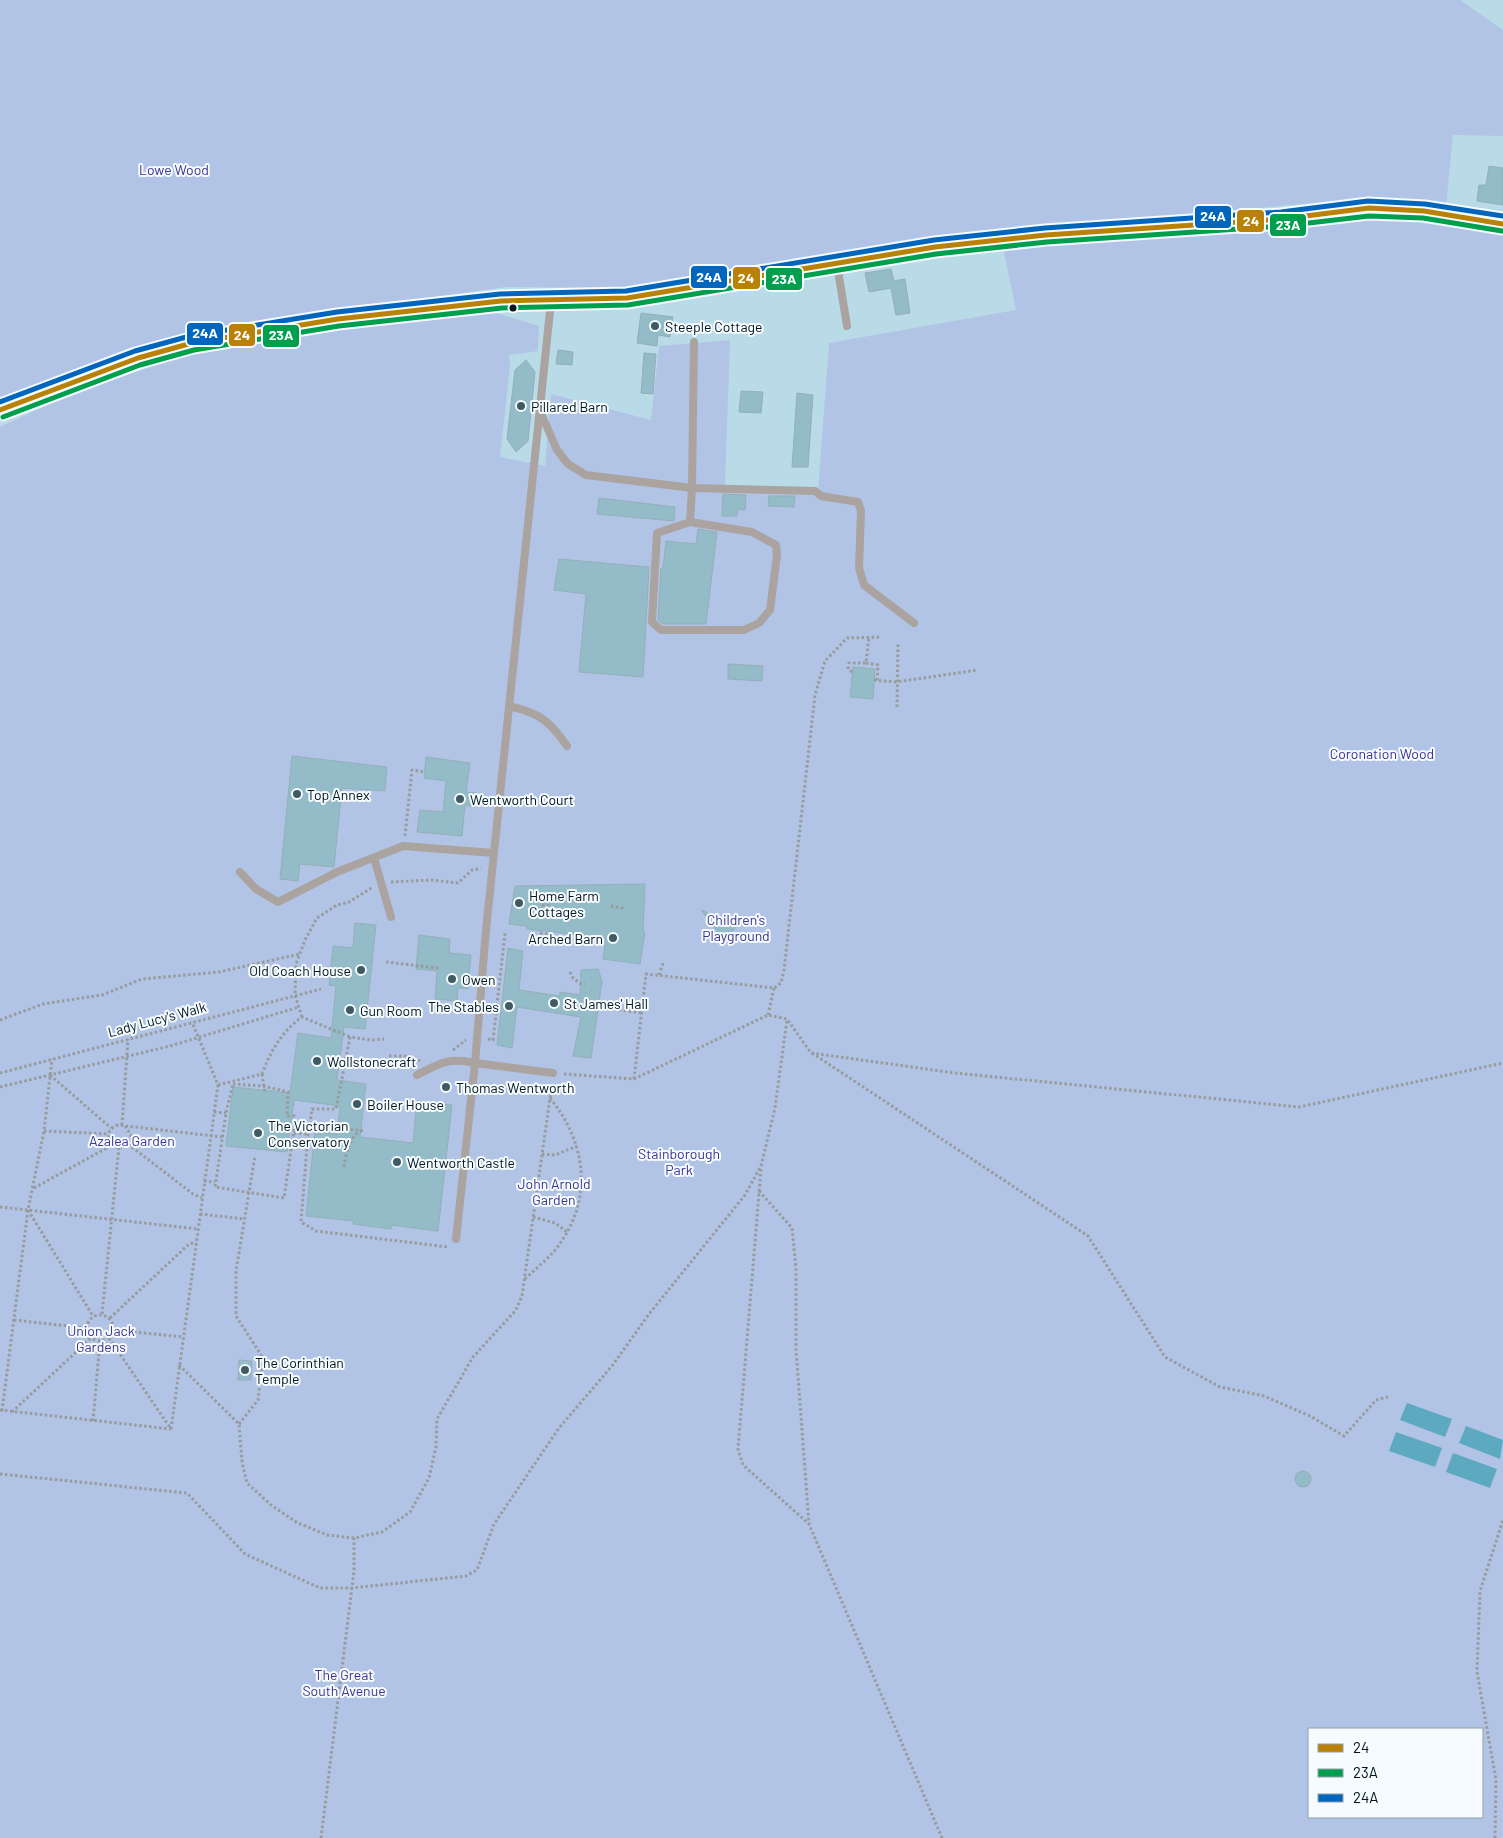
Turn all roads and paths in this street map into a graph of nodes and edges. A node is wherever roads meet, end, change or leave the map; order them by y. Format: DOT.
graph roads {
  1 [pos="1503,224"];
  2 [pos="837,262"];
  3 [pos="551,301"];
  4 [pos="847,326"];
  5 [pos="694,342"];
  6 [pos="540,409"];
  7 [pos="0,410"];
  8 [pos="692,488"];
  9 [pos="690,522"];
  10 [pos="914,623"];
  11 [pos="870,637"];
  12 [pos="881,638"];
  13 [pos="898,643"];
  14 [pos="866,663"];
  15 [pos="978,670"];
  16 [pos="852,672"];
  17 [pos="896,682"];
  18 [pos="509,706"];
  19 [pos="897,707"];
  20 [pos="566,746"];
  21 [pos="424,772"];
  22 [pos="404,846"];
  23 [pos="494,853"];
  24 [pos="374,858"];
  25 [pos="492,869"];
  26 [pos="240,872"];
  27 [pos="381,884"];
  28 [pos="542,905"];
  29 [pos="551,906"];
  30 [pos="611,906"];
  31 [pos="622,910"];
  32 [pos="391,917"];
  33 [pos="505,933"];
  34 [pos="540,933"];
  35 [pos="555,935"];
  36 [pos="300,954"];
  37 [pos="386,962"];
  38 [pos="664,964"];
  39 [pos="438,968"];
  40 [pos="570,972"];
  41 [pos="659,975"];
  42 [pos="585,984"];
  43 [pos="774,988"];
  44 [pos="320,989"];
  45 [pos="294,995"];
  46 [pos="299,1007"];
  47 [pos="599,1007"];
  48 [pos="642,1013"];
  49 [pos="768,1016"];
  50 [pos="302,1017"];
  51 [pos="787,1019"];
  52 [pos="0,1020"];
  53 [pos="192,1022"];
  54 [pos="198,1037"];
  55 [pos="350,1037"];
  56 [pos="483,1038"];
  57 [pos="128,1039"];
  58 [pos="384,1039"];
  59 [pos="811,1053"];
  60 [pos="126,1056"];
  61 [pos="52,1059"];
  62 [pos="475,1063"];
  63 [pos="1503,1063"];
  64 [pos="0,1073"];
  65 [pos="553,1073"];
  66 [pos="262,1074"];
  67 [pos="50,1075"];
  68 [pos="417,1075"];
  69 [pos="634,1079"];
  70 [pos="218,1085"];
  71 [pos="263,1086"];
  72 [pos="0,1087"];
  73 [pos="264,1092"];
  74 [pos="550,1098"];
  75 [pos="214,1112"];
  76 [pos="226,1113"];
  77 [pos="310,1124"];
  78 [pos="123,1125"];
  79 [pos="111,1128"];
  80 [pos="44,1131"];
  81 [pos="294,1133"];
  82 [pos="108,1134"];
  83 [pos="308,1134"];
  84 [pos="210,1136"];
  85 [pos="222,1137"];
  86 [pos="112,1144"];
  87 [pos="128,1144"];
  88 [pos="578,1146"];
  89 [pos="119,1147"];
  90 [pos="542,1154"];
  91 [pos="255,1156"];
  92 [pos="761,1166"];
  93 [pos="344,1167"];
  94 [pos="204,1181"];
  95 [pos="215,1182"];
  96 [pos="537,1186"];
  97 [pos="33,1189"];
  98 [pos="580,1189"];
  99 [pos="759,1190"];
  100 [pos="248,1193"];
  101 [pos="202,1198"];
  102 [pos="0,1207"];
  103 [pos="28,1210"];
  104 [pos="200,1214"];
  105 [pos="533,1217"];
  106 [pos="244,1219"];
  107 [pos="112,1220"];
  108 [pos="198,1230"];
  109 [pos="567,1232"];
  110 [pos="456,1239"];
  111 [pos="196,1241"];
  112 [pos="524,1279"];
  113 [pos="102,1314"];
  114 [pos="93,1316"];
  115 [pos="110,1318"];
  116 [pos="14,1320"];
  117 [pos="86,1328"];
  118 [pos="114,1330"];
  119 [pos="183,1337"];
  120 [pos="91,1338"];
  121 [pos="109,1338"];
  122 [pos="100,1341"];
  123 [pos="179,1364"];
  124 [pos="1388,1397"];
  125 [pos="1,1410"];
  126 [pos="12,1412"];
  127 [pos="92,1420"];
  128 [pos="239,1424"];
  129 [pos="171,1429"];
  130 [pos="0,1474"];
  131 [pos="1503,1520"];
  132 [pos="809,1524"];
  133 [pos="354,1538"];
  134 [pos="352,1588"];
  135 [pos="320,1838"];
  136 [pos="942,1838"];
  137 [pos="1495,1838"];
  1 -- 2 [label="street"];
  2 -- 3 [label="street"];
  2 -- 4 [label="lane"];
  3 -- 6 [label="lane"];
  3 -- 7 [label="street"];
  5 -- 8 [label="lane"];
  6 -- 8 [label="lane"];
  6 -- 18 [label="lane"];
  8 -- 9 [label="lane"];
  8 -- 10 [label="lane"];
  9 -- 9 [label="lane"];
  11 -- 12 [label="path"];
  11 -- 14 [label="path"];
  11 -- 43 [label="path"];
  13 -- 17 [label="path"];
  14 -- 16 [label="path"];
  14 -- 17 [label="path"];
  15 -- 17 [label="path"];
  17 -- 19 [label="path"];
  18 -- 20 [label="lane"];
  18 -- 23 [label="lane"];
  21 -- 22 [label="path"];
  22 -- 23 [label="lane"];
  22 -- 24 [label="lane"];
  23 -- 25 [label="lane"];
  24 -- 26 [label="lane"];
  24 -- 27 [label="lane"];
  25 -- 27 [label="path"];
  25 -- 62 [label="lane"];
  27 -- 32 [label="lane"];
  27 -- 36 [label="path"];
  28 -- 29 [label="path"];
  30 -- 31 [label="path"];
  33 -- 56 [label="path"];
  34 -- 35 [label="path"];
  36 -- 45 [label="path"];
  36 -- 52 [label="path"];
  37 -- 39 [label="path"];
  38 -- 41 [label="path"];
  40 -- 42 [label="path"];
  41 -- 43 [label="path"];
  41 -- 48 [label="path"];
  43 -- 49 [label="path"];
  44 -- 45 [label="path, Lady Lucy's Walk"];
  45 -- 46 [label="path"];
  45 -- 53 [label="path, Lady Lucy's Walk"];
  46 -- 50 [label="path"];
  46 -- 54 [label="path"];
  47 -- 48 [label="path"];
  48 -- 69 [label="path"];
  49 -- 51 [label="path"];
  49 -- 69 [label="path"];
  50 -- 55 [label="path"];
  50 -- 66 [label="path"];
  51 -- 59 [label="path"];
  51 -- 92 [label="path"];
  53 -- 54 [label="path"];
  53 -- 57 [label="path, Lady Lucy's Walk"];
  54 -- 60 [label="path"];
  54 -- 70 [label="path"];
  55 -- 58 [label="path"];
  55 -- 77 [label="path"];
  57 -- 60 [label="path"];
  57 -- 61 [label="path, Lady Lucy's Walk"];
  59 -- 63 [label="path"];
  59 -- 124 [label="path"];
  60 -- 67 [label="path"];
  60 -- 78 [label="path"];
  61 -- 64 [label="path, Lady Lucy's Walk"];
  61 -- 67 [label="path"];
  62 -- 65 [label="lane"];
  62 -- 68 [label="lane"];
  62 -- 110 [label="lane"];
  65 -- 69 [label="path"];
  65 -- 74 [label="path"];
  66 -- 70 [label="path"];
  66 -- 71 [label="path"];
  67 -- 72 [label="path"];
  67 -- 79 [label="path"];
  67 -- 80 [label="path"];
  70 -- 75 [label="path"];
  71 -- 73 [label="path"];
  71 -- 76 [label="path"];
  71 -- 81 [label="path"];
  74 -- 88 [label="path"];
  74 -- 90 [label="path"];
  75 -- 76 [label="path"];
  75 -- 84 [label="path"];
  76 -- 85 [label="path"];
  77 -- 83 [label="path"];
  77 -- 93 [label="path"];
  78 -- 79 [label="path"];
  78 -- 84 [label="path"];
  78 -- 87 [label="path"];
  79 -- 82 [label="path"];
  80 -- 82 [label="path"];
  80 -- 97 [label="path"];
  81 -- 83 [label="path"];
  81 -- 100 [label="path"];
  82 -- 86 [label="path"];
  83 -- 110 [label="path"];
  84 -- 85 [label="path"];
  84 -- 94 [label="path"];
  85 -- 95 [label="path"];
  86 -- 89 [label="path"];
  86 -- 97 [label="path"];
  87 -- 89 [label="path"];
  87 -- 101 [label="path"];
  88 -- 90 [label="path"];
  88 -- 98 [label="path"];
  89 -- 107 [label="path"];
  90 -- 96 [label="path"];
  91 -- 100 [label="path"];
  92 -- 99 [label="path"];
  92 -- 134 [label="path"];
  94 -- 95 [label="path"];
  94 -- 101 [label="path"];
  95 -- 100 [label="path"];
  96 -- 98 [label="path"];
  96 -- 105 [label="path"];
  97 -- 103 [label="path"];
  98 -- 109 [label="path"];
  99 -- 132 [label="path"];
  99 -- 132 [label="path"];
  100 -- 106 [label="path"];
  101 -- 104 [label="path"];
  102 -- 103 [label="path"];
  103 -- 107 [label="path"];
  103 -- 114 [label="path"];
  103 -- 116 [label="path"];
  104 -- 106 [label="path"];
  104 -- 108 [label="path"];
  105 -- 109 [label="path"];
  105 -- 112 [label="path"];
  106 -- 128 [label="path"];
  107 -- 108 [label="path"];
  107 -- 113 [label="path"];
  108 -- 111 [label="path"];
  109 -- 112 [label="path"];
  111 -- 115 [label="path"];
  111 -- 119 [label="path"];
  112 -- 133 [label="path"];
  113 -- 114 [label="path"];
  113 -- 115 [label="path"];
  114 -- 117 [label="path"];
  115 -- 118 [label="path"];
  116 -- 117 [label="path"];
  116 -- 125 [label="path"];
  117 -- 120 [label="path"];
  118 -- 119 [label="path"];
  118 -- 121 [label="path"];
  119 -- 123 [label="path"];
  120 -- 122 [label="path"];
  120 -- 126 [label="path"];
  121 -- 122 [label="path"];
  121 -- 129 [label="path"];
  122 -- 127 [label="path"];
  123 -- 128 [label="path"];
  123 -- 129 [label="path"];
  125 -- 126 [label="path"];
  126 -- 127 [label="path"];
  127 -- 129 [label="path"];
  128 -- 133 [label="path"];
  130 -- 134 [label="path"];
  131 -- 137 [label="path"];
  132 -- 136 [label="path"];
  133 -- 134 [label="path"];
  134 -- 135 [label="path"];
}
